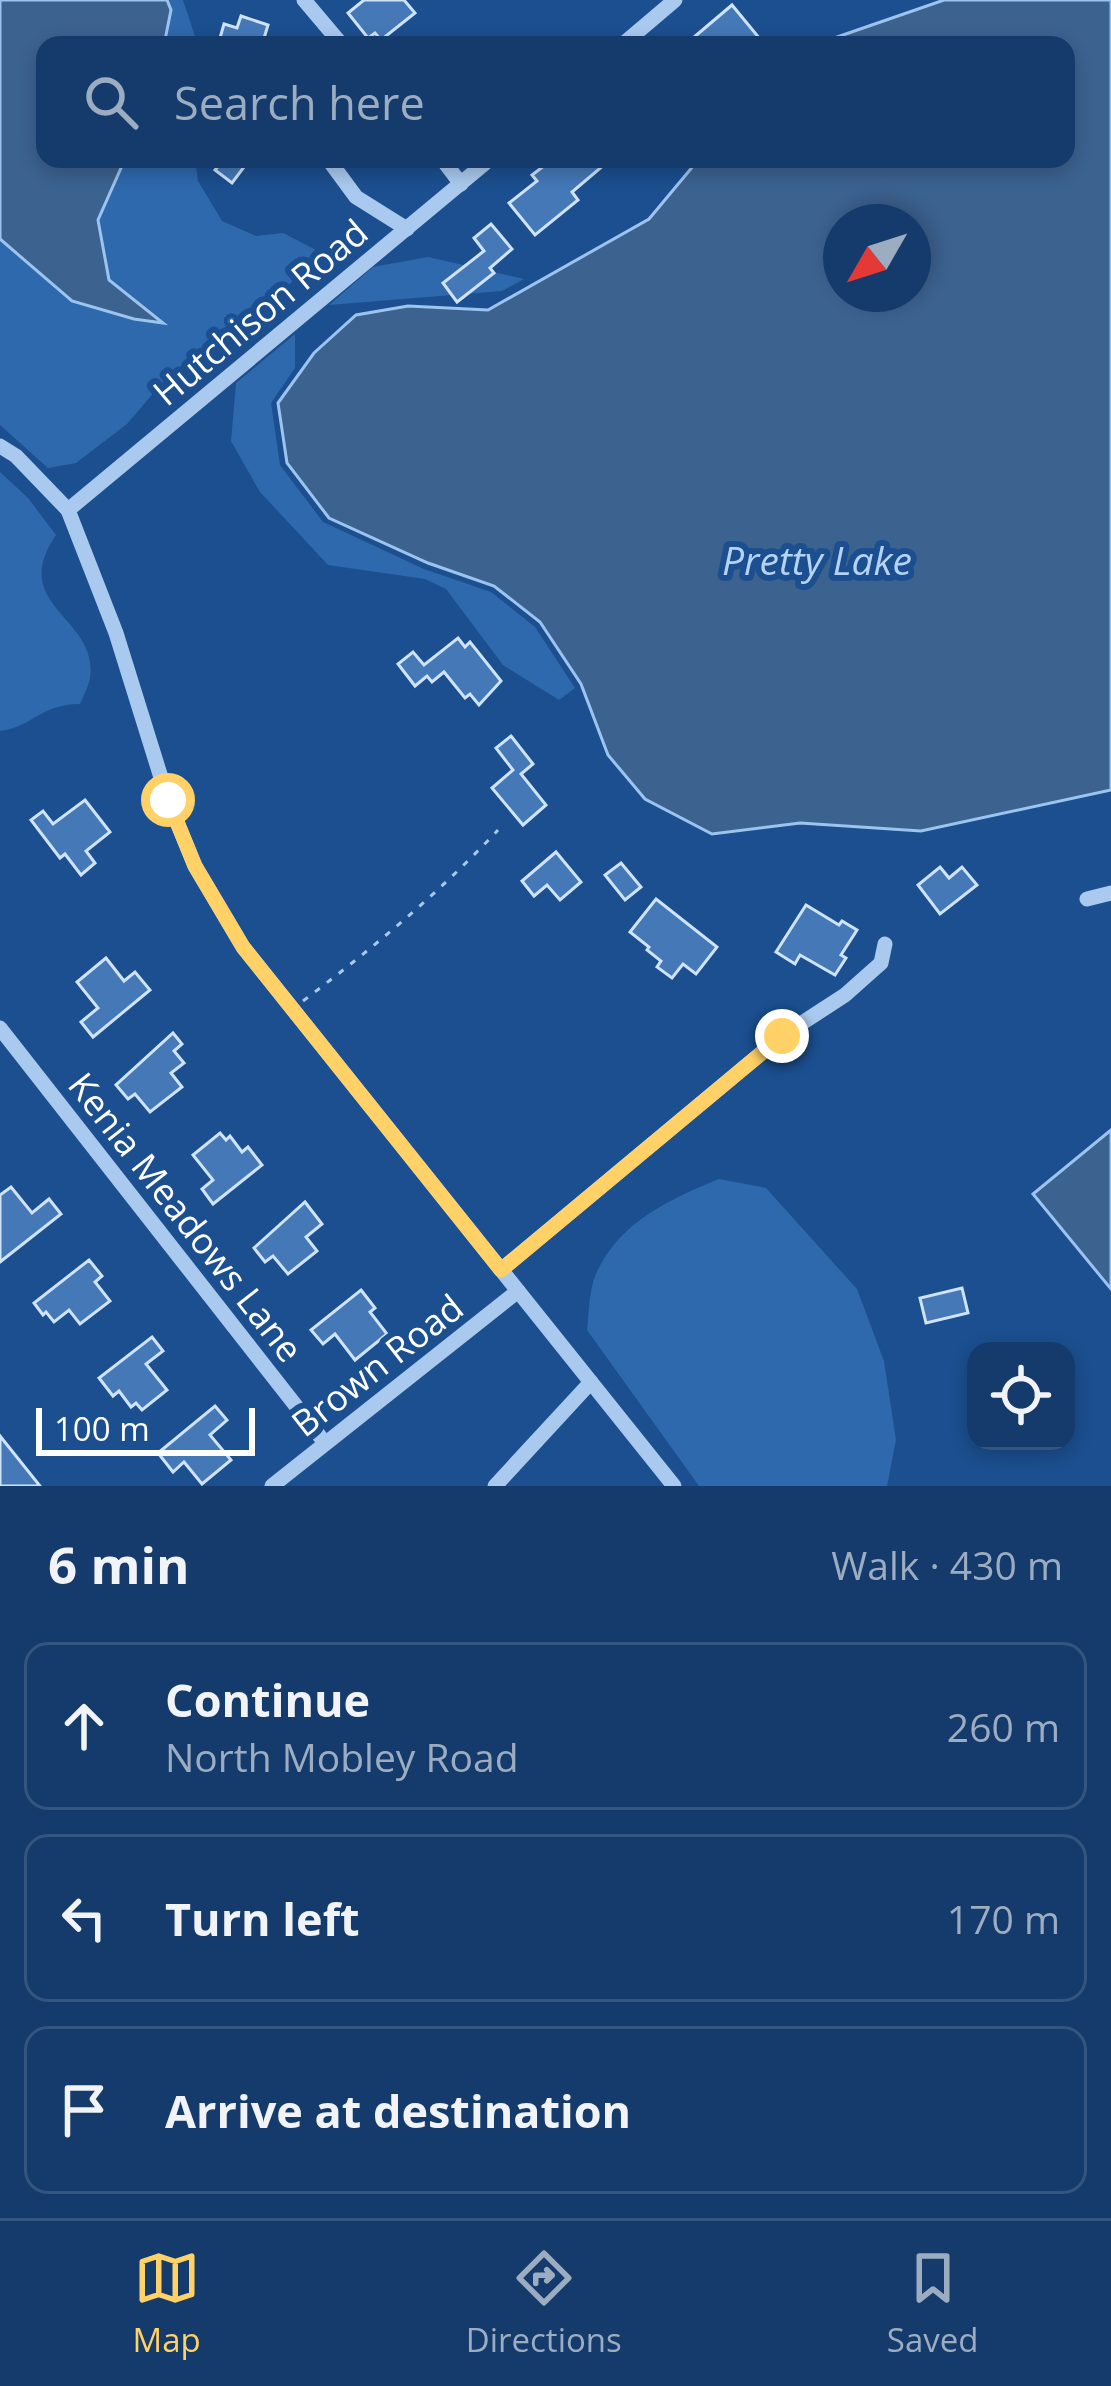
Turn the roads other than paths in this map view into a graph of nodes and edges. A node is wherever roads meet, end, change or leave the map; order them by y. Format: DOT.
graph roads {
  1 [pos="304,0"];
  2 [pos="666,3"];
  3 [pos="334,36"];
  4 [pos="631,36"];
  5 [pos="335,168"];
  6 [pos="449,168"];
  7 [pos="480,168"];
  8 [pos="461,184"];
  9 [pos="407,229"];
  10 [pos="0,446"];
  11 [pos="68,510"];
  12 [pos="1111,893"];
  13 [pos="1087,899"];
  14 [pos="885,944"];
  15 [pos="0,1028"];
  16 [pos="501,1270"];
  17 [pos="518,1292"];
  18 [pos="591,1382"];
  19 [pos="325,1444"];
  20 [pos="272,1486"];
  21 [pos="495,1486"];
  22 [pos="674,1486"];
  1 -- 3 [label="street"];
  2 -- 4 [label="street"];
  5 -- 9 [label="street"];
  6 -- 8 [label="street"];
  7 -- 8 [label="street, Hutchison Road"];
  8 -- 9 [label="street, Hutchison Road"];
  9 -- 11 [label="street, Hutchison Road"];
  10 -- 11 [label="street"];
  11 -- 16 [label="street"];
  12 -- 13 [label="street"];
  14 -- 16 [label="street"];
  15 -- 19 [label="street, Kenia Meadows Lane"];
  16 -- 17 [label="street"];
  17 -- 18 [label="street"];
  17 -- 19 [label="street, Brown Road"];
  18 -- 21 [label="street"];
  18 -- 22 [label="street"];
  19 -- 20 [label="street, Brown Road"];
}
